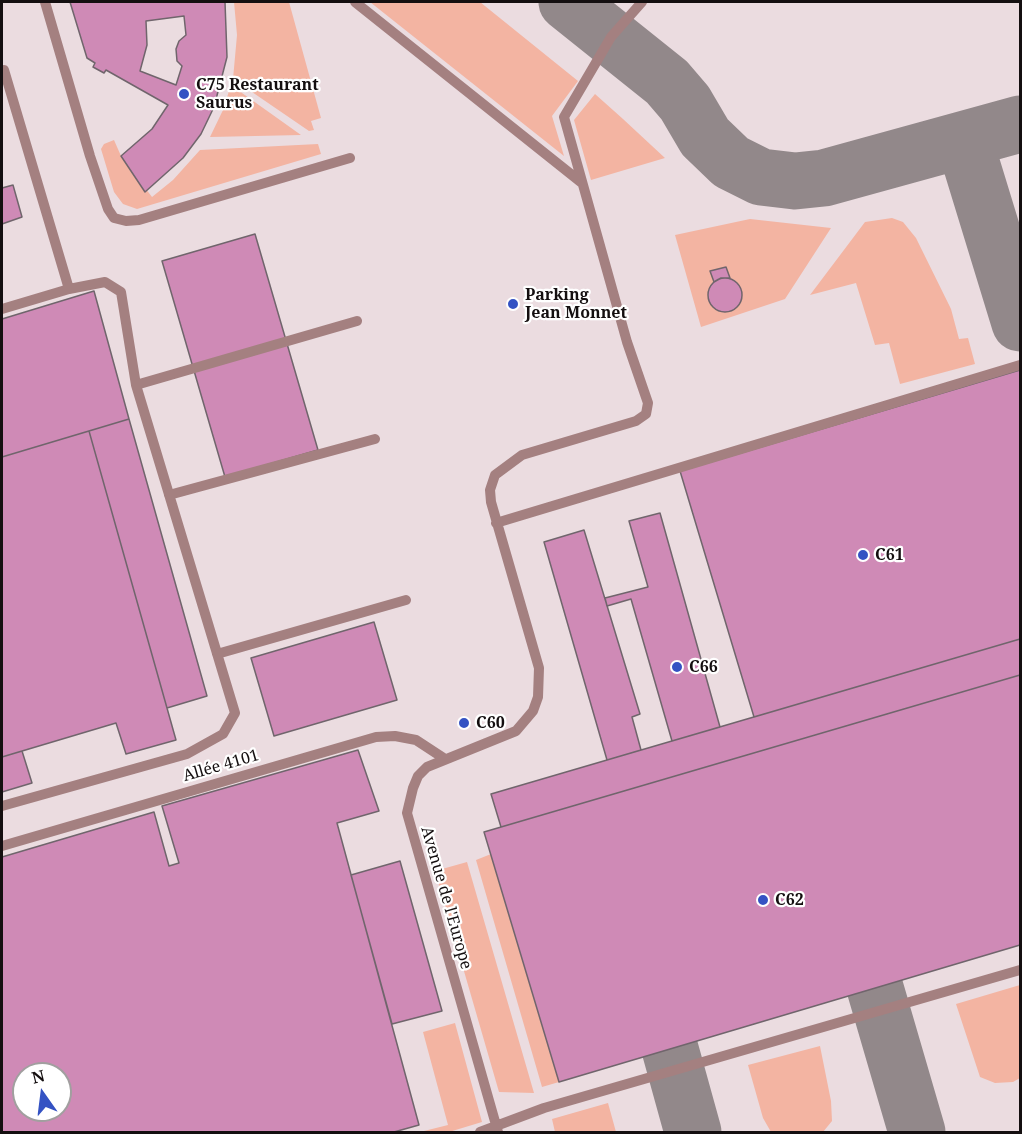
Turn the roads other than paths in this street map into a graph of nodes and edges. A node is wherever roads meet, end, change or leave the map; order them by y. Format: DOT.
graph roads {
  1 [pos="45,2"];
  2 [pos="356,2"];
  3 [pos="642,2"];
  4 [pos="4,70"];
  5 [pos="350,158"];
  6 [pos="582,183"];
  7 [pos="69,289"];
  8 [pos="2,309"];
  9 [pos="357,321"];
  10 [pos="1020,365"];
  11 [pos="136,386"];
  12 [pos="375,439"];
  13 [pos="169,495"];
  14 [pos="496,523"];
  15 [pos="406,600"];
  16 [pos="217,654"];
  17 [pos="445,759"];
  18 [pos="2,806"];
  19 [pos="2,846"];
  20 [pos="1020,970"];
  21 [pos="497,1130"];
  22 [pos="480,1132"];
  1 -- 5 [label="lane"];
  2 -- 6 [label="lane"];
  3 -- 6 [label="lane"];
  4 -- 7 [label="lane"];
  6 -- 14 [label="lane"];
  7 -- 8 [label="lane"];
  7 -- 11 [label="lane"];
  9 -- 11 [label="lane"];
  10 -- 14 [label="lane"];
  11 -- 13 [label="lane"];
  12 -- 13 [label="lane"];
  13 -- 16 [label="lane"];
  14 -- 17 [label="lane, Avenue de l'Europe"];
  15 -- 16 [label="lane"];
  16 -- 18 [label="lane"];
  17 -- 19 [label="lane, Allée 4101"];
  17 -- 21 [label="lane, Avenue de l'Europe"];
  20 -- 21 [label="lane"];
  21 -- 22 [label="lane"];
}
